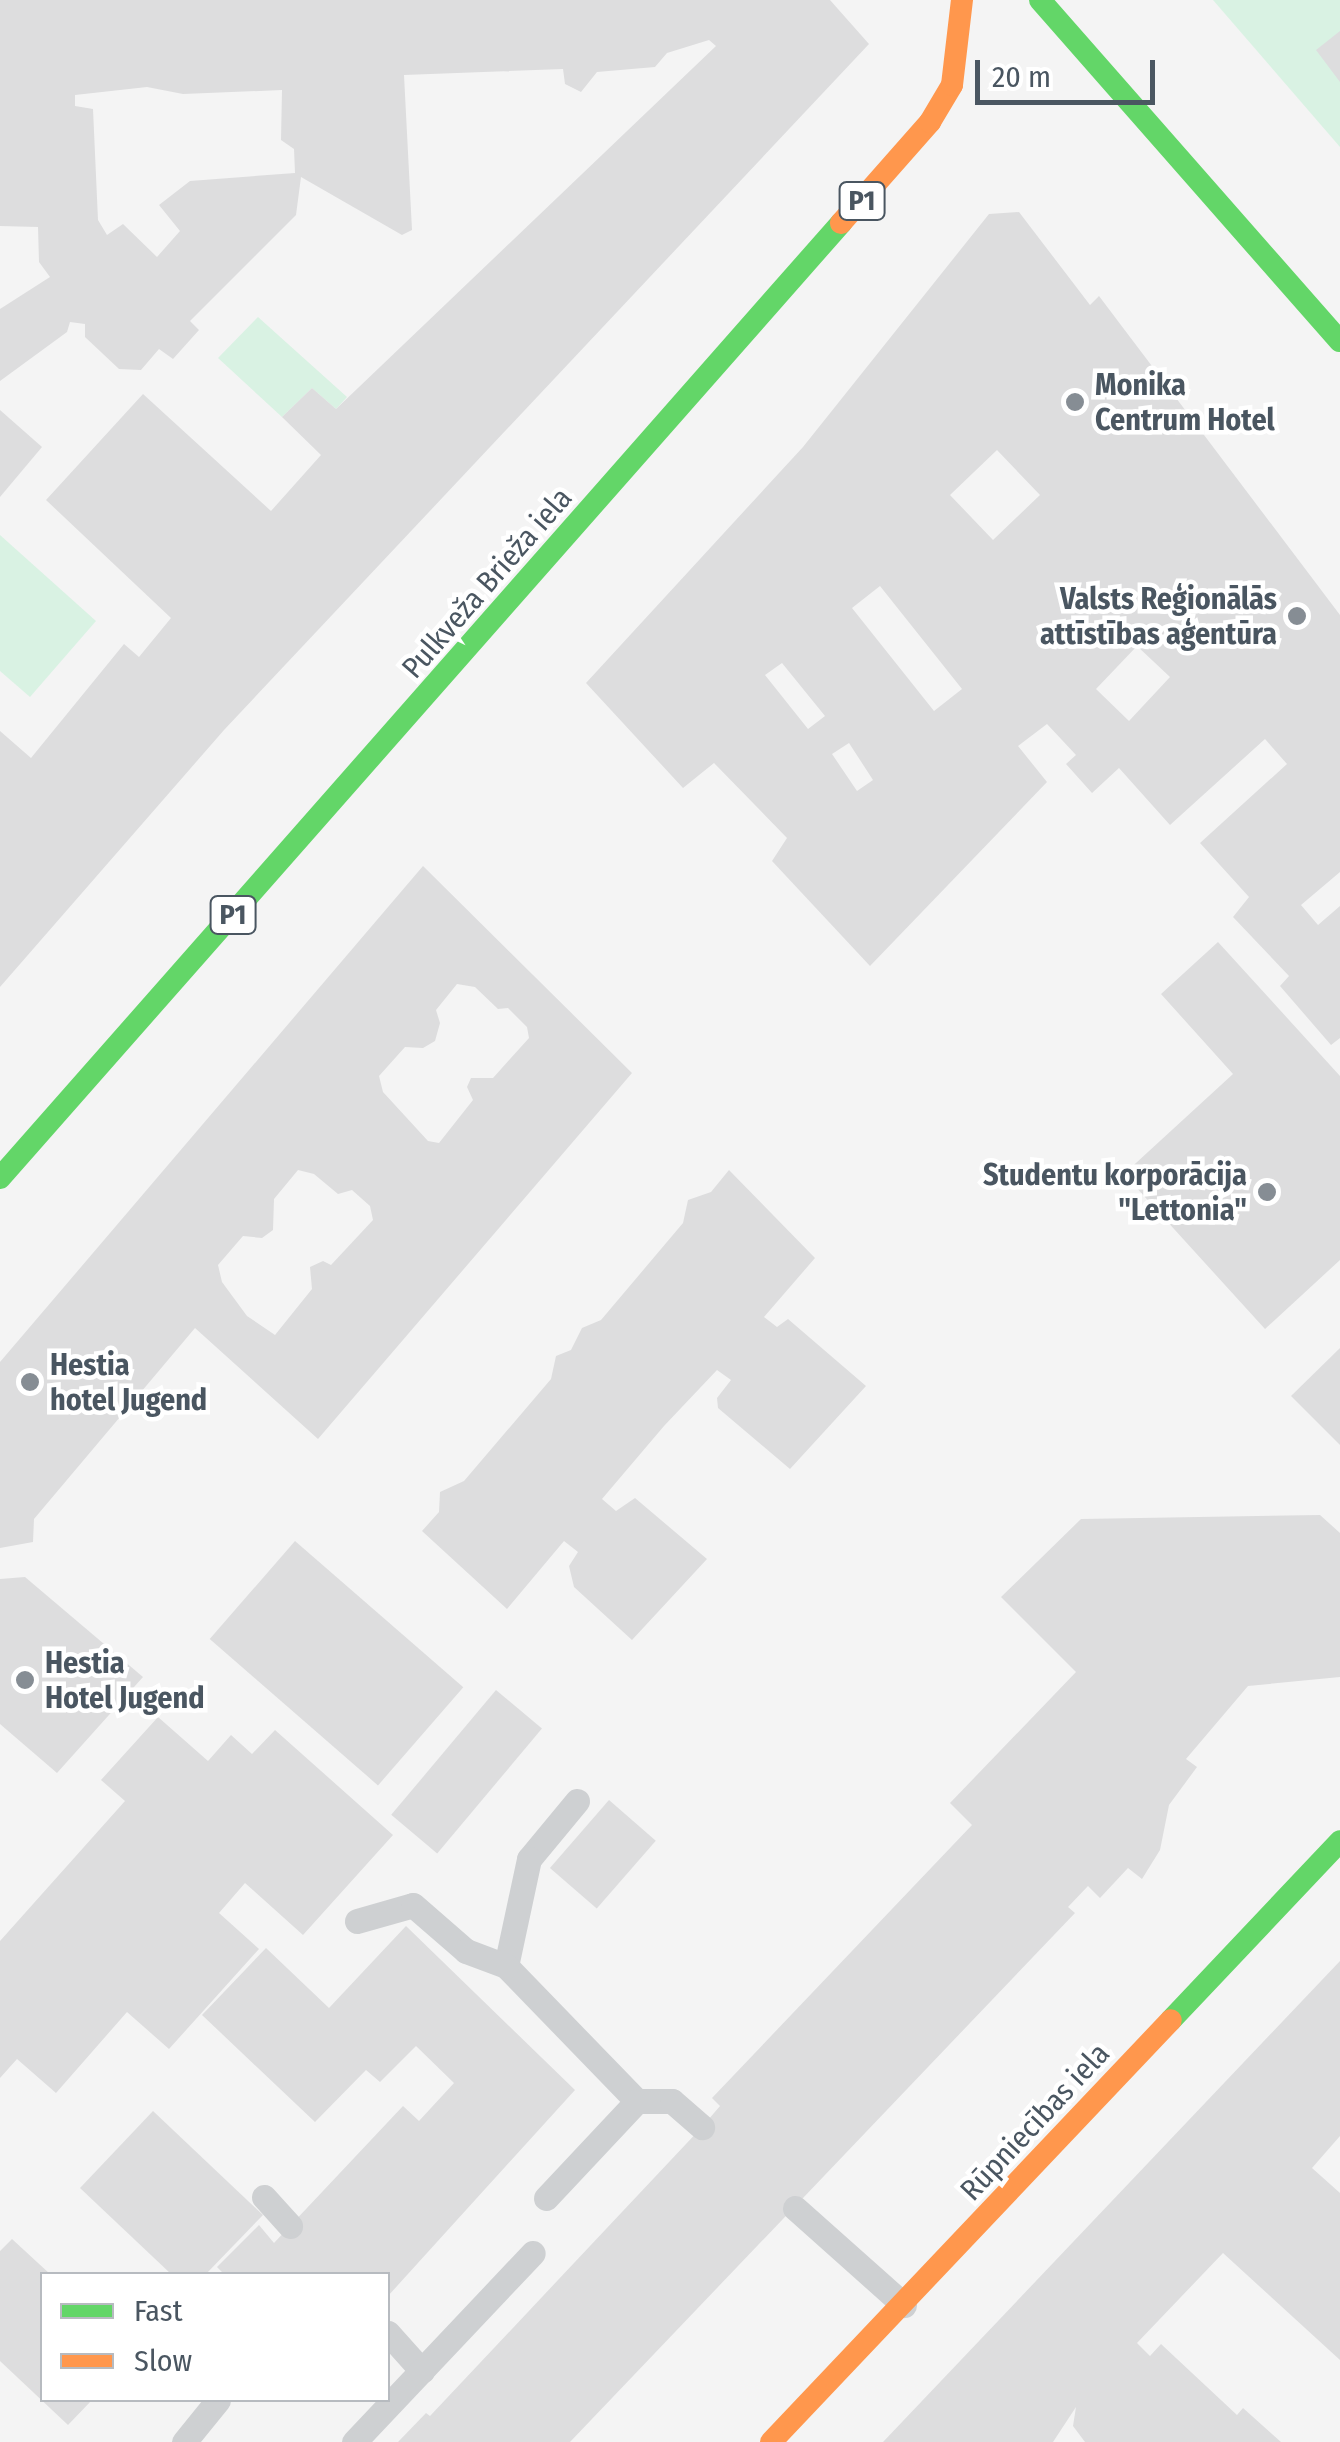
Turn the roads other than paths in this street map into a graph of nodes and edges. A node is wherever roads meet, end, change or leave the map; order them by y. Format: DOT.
graph roads {
  1 [pos="962,0"];
  2 [pos="1040,0"];
  3 [pos="1340,342"];
  4 [pos="0,1178"];
  5 [pos="577,1801"];
  6 [pos="1340,1841"];
  7 [pos="357,1921"];
  8 [pos="506,1966"];
  9 [pos="638,2102"];
  10 [pos="702,2126"];
  11 [pos="264,2198"];
  12 [pos="546,2198"];
  13 [pos="795,2208"];
  14 [pos="290,2226"];
  15 [pos="534,2253"];
  16 [pos="904,2305"];
  17 [pos="390,2335"];
  18 [pos="422,2371"];
  19 [pos="216,2402"];
  20 [pos="184,2442"];
  21 [pos="354,2442"];
  22 [pos="771,2442"];
  1 -- 4 [label="main road, Pulkveža Brieža iela / P1"];
  2 -- 3 [label="main road"];
  5 -- 8 [label="lane"];
  6 -- 16 [label="main road, Rūpniecības iela"];
  7 -- 8 [label="lane"];
  8 -- 9 [label="lane"];
  9 -- 10 [label="lane"];
  9 -- 12 [label="lane"];
  11 -- 14 [label="lane"];
  13 -- 16 [label="lane"];
  15 -- 18 [label="lane"];
  16 -- 22 [label="main road, Rūpniecības iela"];
  17 -- 18 [label="lane"];
  18 -- 21 [label="lane"];
  19 -- 20 [label="lane"];
}
